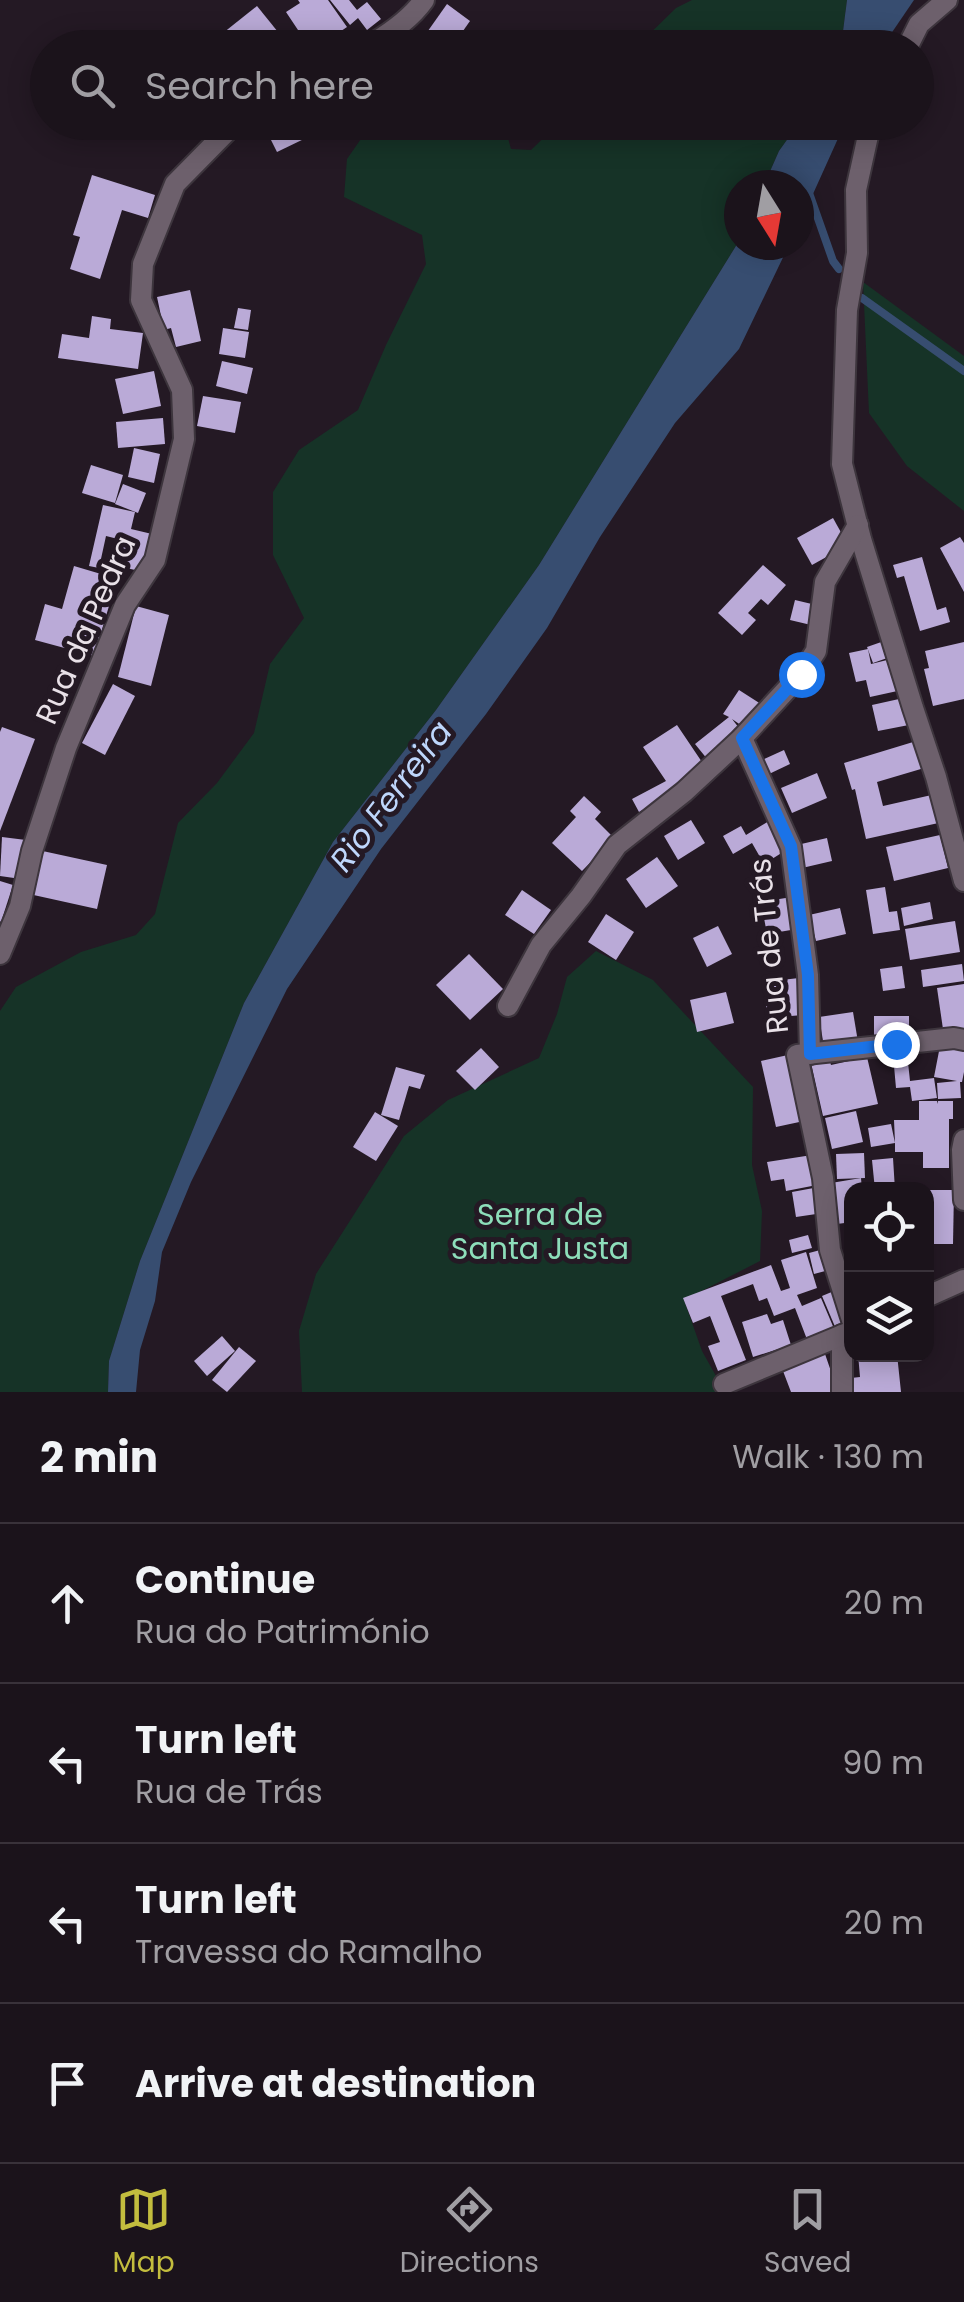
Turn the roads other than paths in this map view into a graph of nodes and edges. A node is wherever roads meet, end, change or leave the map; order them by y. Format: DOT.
graph roads {
  1 [pos="424,0"];
  2 [pos="947,0"];
  3 [pos="392,30"];
  4 [pos="916,30"];
  5 [pos="218,140"];
  6 [pos="868,140"];
  7 [pos="858,525"];
  8 [pos="742,738"];
  9 [pos="964,880"];
  10 [pos="0,954"];
  11 [pos="508,1006"];
  12 [pos="964,1040"];
  13 [pos="810,1054"];
  14 [pos="964,1140"];
  15 [pos="964,1200"];
  16 [pos="964,1280"];
  17 [pos="934,1293"];
  18 [pos="844,1311"];
  19 [pos="844,1331"];
  20 [pos="845,1362"];
  21 [pos="724,1384"];
  22 [pos="842,1392"];
  1 -- 3 [label="street"];
  2 -- 4 [label="street"];
  5 -- 10 [label="street, Rua da Pedra"];
  6 -- 7 [label="street"];
  7 -- 8 [label="street"];
  7 -- 9 [label="street"];
  8 -- 11 [label="street"];
  8 -- 13 [label="street, Rua de Trás"];
  12 -- 13 [label="street"];
  13 -- 18 [label="street, Rua de Trás"];
  14 -- 15 [label="street"];
  16 -- 17 [label="street"];
  19 -- 21 [label="street"];
  20 -- 22 [label="street, Rua de Trás"];
}
